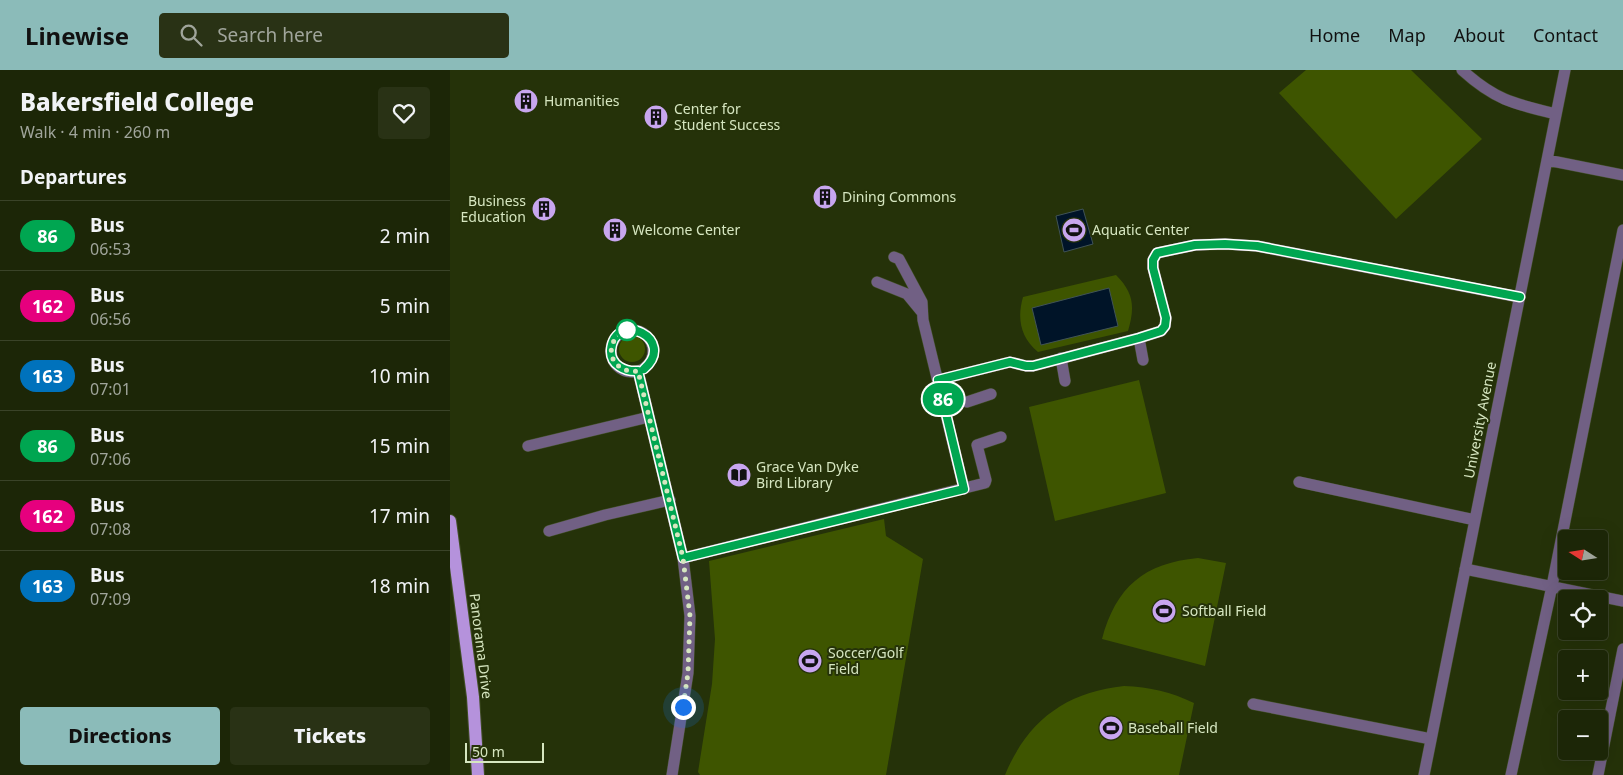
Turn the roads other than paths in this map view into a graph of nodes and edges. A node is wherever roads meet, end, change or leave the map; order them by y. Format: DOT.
graph roads {
  1 [pos="1462,70"];
  2 [pos="1565,70"];
  3 [pos="1556,114"];
  4 [pos="1547,160"];
  5 [pos="1623,175"];
  6 [pos="1623,230"];
  7 [pos="894,257"];
  8 [pos="876,282"];
  9 [pos="1520,297"];
  10 [pos="922,311"];
  11 [pos="1139,338"];
  12 [pos="1061,358"];
  13 [pos="1143,360"];
  14 [pos="638,371"];
  15 [pos="938,380"];
  16 [pos="1065,381"];
  17 [pos="991,394"];
  18 [pos="967,402"];
  19 [pos="649,417"];
  20 [pos="1001,437"];
  21 [pos="528,446"];
  22 [pos="1299,482"];
  23 [pos="964,489"];
  24 [pos="670,500"];
  25 [pos="1475,520"];
  26 [pos="450,521"];
  27 [pos="549,531"];
  28 [pos="683,558"];
  29 [pos="1465,569"];
  30 [pos="1552,586"];
  31 [pos="1623,601"];
  32 [pos="1623,649"];
  33 [pos="1253,704"];
  34 [pos="1431,739"];
  35 [pos="478,775"];
  36 [pos="672,775"];
  37 [pos="1424,775"];
  38 [pos="1511,775"];
  39 [pos="1598,775"];
  1 -- 3 [label="street"];
  2 -- 3 [label="street, University Avenue"];
  3 -- 4 [label="street, University Avenue"];
  4 -- 5 [label="street"];
  4 -- 9 [label="street, University Avenue"];
  6 -- 30 [label="street"];
  7 -- 10 [label="street"];
  8 -- 10 [label="street"];
  9 -- 11 [label="street"];
  9 -- 25 [label="street, University Avenue"];
  10 -- 15 [label="street"];
  11 -- 12 [label="street"];
  11 -- 13 [label="street"];
  12 -- 15 [label="street"];
  12 -- 16 [label="street"];
  14 -- 19 [label="street"];
  15 -- 23 [label="street"];
  17 -- 18 [label="street"];
  19 -- 21 [label="street"];
  19 -- 24 [label="street"];
  20 -- 23 [label="street"];
  22 -- 25 [label="street"];
  23 -- 28 [label="street"];
  24 -- 27 [label="street"];
  24 -- 28 [label="street"];
  25 -- 29 [label="street, University Avenue"];
  26 -- 35 [label="main road, Panorama Drive"];
  28 -- 36 [label="street"];
  29 -- 30 [label="street"];
  29 -- 34 [label="street, University Avenue"];
  30 -- 31 [label="street"];
  30 -- 38 [label="street"];
  32 -- 39 [label="street"];
  33 -- 34 [label="street"];
  34 -- 37 [label="street, University Avenue"];
}
